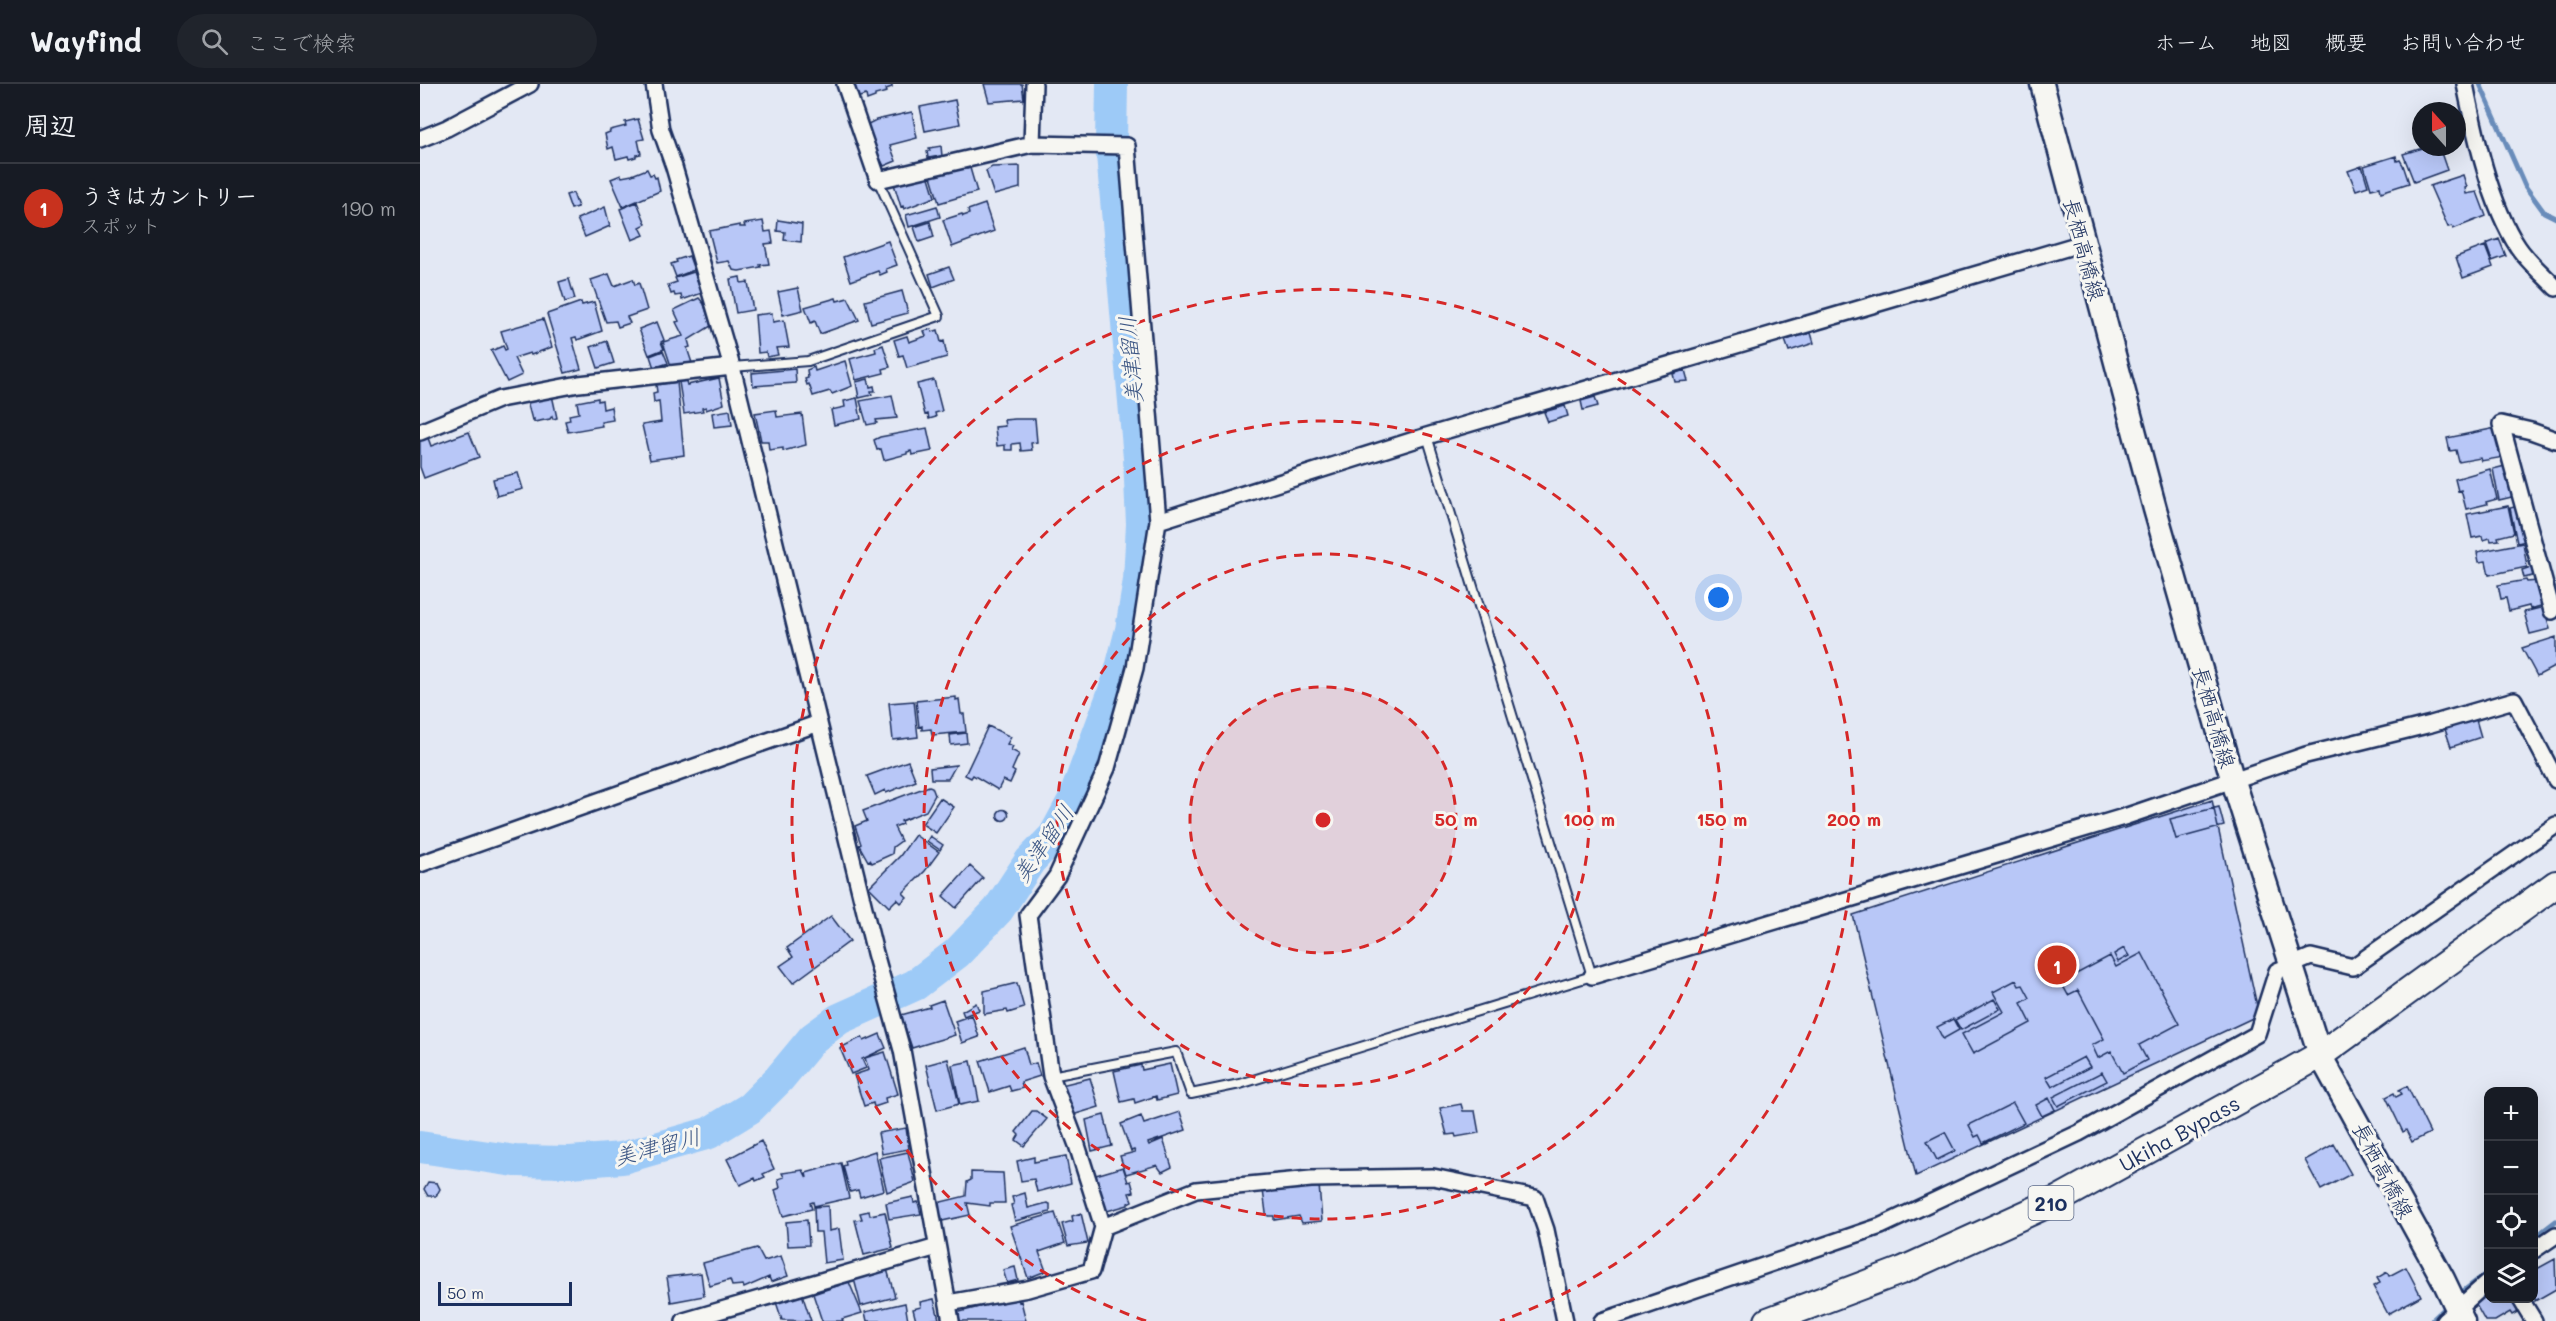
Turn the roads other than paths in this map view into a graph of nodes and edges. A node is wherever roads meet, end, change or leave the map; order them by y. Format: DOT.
graph roads {
  1 [pos="530,84"];
  2 [pos="654,84"];
  3 [pos="844,84"];
  4 [pos="1034,84"];
  5 [pos="2042,84"];
  6 [pos="2465,84"];
  7 [pos="420,139"];
  8 [pos="1032,144"];
  9 [pos="878,180"];
  10 [pos="2084,243"];
  11 [pos="2556,288"];
  12 [pos="732,368"];
  13 [pos="420,432"];
  14 [pos="1427,436"];
  15 [pos="2556,440"];
  16 [pos="1158,521"];
  17 [pos="2552,611"];
  18 [pos="819,723"];
  19 [pos="2232,778"];
  20 [pos="2556,780"];
  21 [pos="2556,825"];
  22 [pos="420,864"];
  23 [pos="2556,884"];
  24 [pos="2291,964"];
  25 [pos="1592,975"];
  26 [pos="2320,1055"];
  27 [pos="1051,1076"];
  28 [pos="1103,1227"];
  29 [pos="2556,1235"];
  30 [pos="937,1247"];
  31 [pos="2535,1249"];
  32 [pos="2484,1286"];
  33 [pos="2523,1303"];
  34 [pos="948,1304"];
  35 [pos="2454,1317"];
  36 [pos="684,1321"];
  37 [pos="951,1321"];
  38 [pos="1565,1321"];
  39 [pos="1602,1321"];
  40 [pos="1768,1321"];
  41 [pos="2534,1321"];
  1 -- 7 [label="street"];
  2 -- 12 [label="street"];
  3 -- 9 [label="street"];
  4 -- 8 [label="street"];
  5 -- 10 [label="main road, 長栖高橋線"];
  6 -- 11 [label="street"];
  8 -- 9 [label="street"];
  8 -- 16 [label="street"];
  9 -- 12 [label="lane"];
  10 -- 14 [label="street"];
  10 -- 19 [label="main road, 長栖高橋線"];
  12 -- 13 [label="street"];
  12 -- 18 [label="street"];
  14 -- 16 [label="street"];
  14 -- 25 [label="lane"];
  15 -- 17 [label="street"];
  16 -- 27 [label="street"];
  18 -- 22 [label="street"];
  18 -- 30 [label="street"];
  19 -- 20 [label="street"];
  19 -- 24 [label="main road, 長栖高橋線"];
  19 -- 25 [label="street"];
  21 -- 24 [label="street"];
  23 -- 26 [label="highway, Ukiha Bypass / 210"];
  24 -- 26 [label="main road, 長栖高橋線"];
  24 -- 39 [label="street"];
  25 -- 27 [label="lane"];
  26 -- 35 [label="main road, 長栖高橋線"];
  26 -- 40 [label="highway, Ukiha Bypass / 210"];
  27 -- 28 [label="street"];
  28 -- 34 [label="street"];
  28 -- 38 [label="street"];
  29 -- 31 [label="street"];
  30 -- 34 [label="street"];
  30 -- 36 [label="street"];
  32 -- 35 [label="street"];
  33 -- 41 [label="street"];
  34 -- 37 [label="street"];
}
